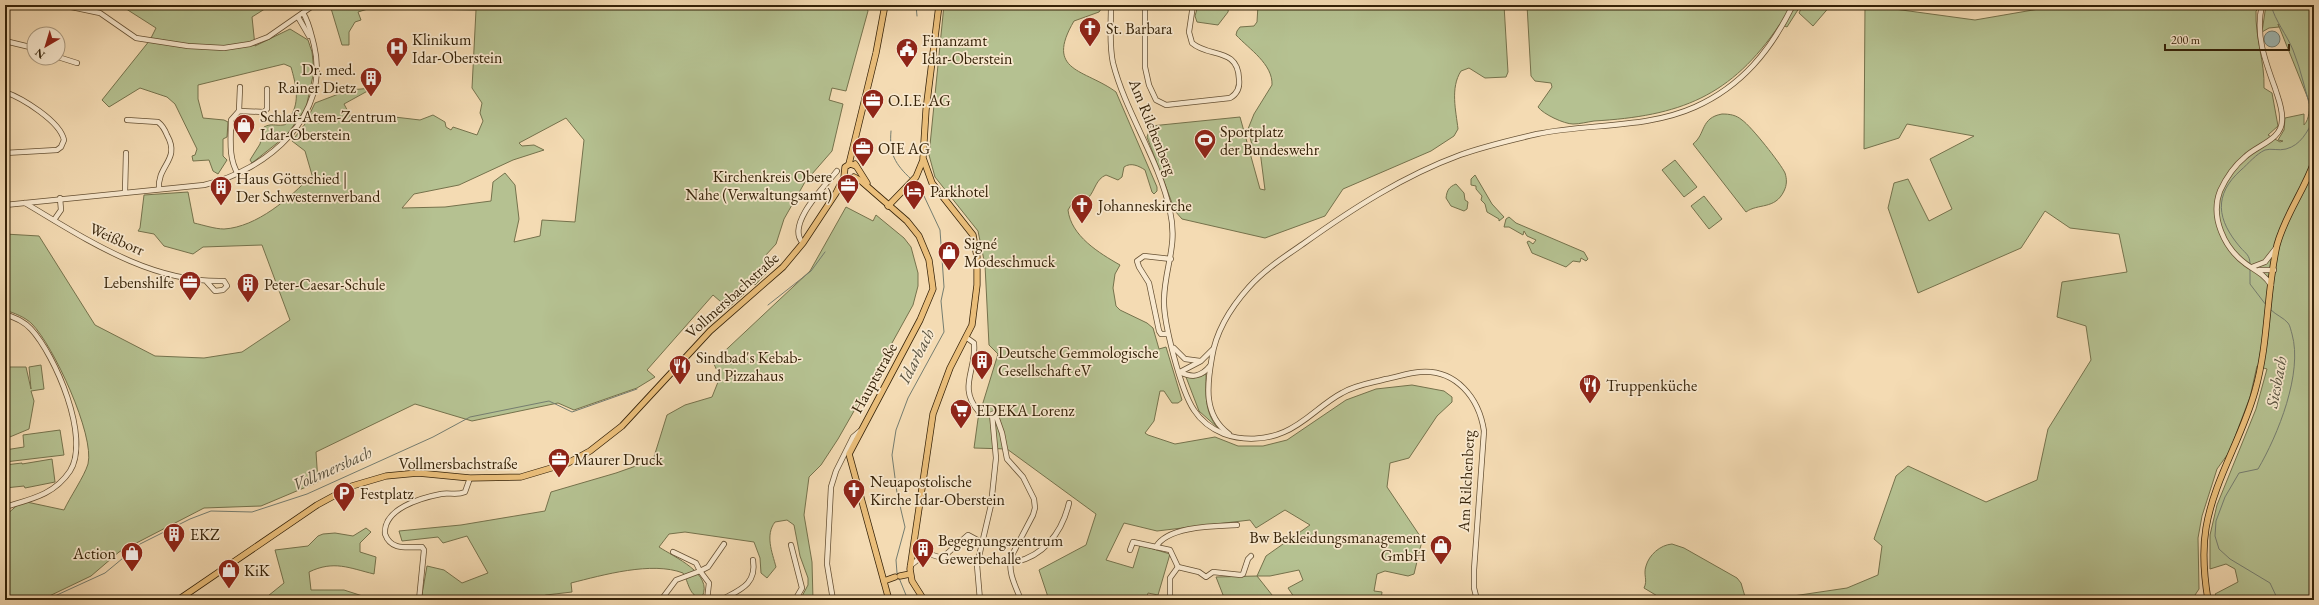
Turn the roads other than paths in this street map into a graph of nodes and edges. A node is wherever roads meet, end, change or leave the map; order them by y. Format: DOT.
graph roads {
  1 [pos="62,5"];
  2 [pos="314,5"];
  3 [pos="885,5"];
  4 [pos="939,5"];
  5 [pos="1110,5"];
  6 [pos="1145,5"];
  7 [pos="1193,5"];
  8 [pos="1793,5"];
  9 [pos="2262,5"];
  10 [pos="303,13"];
  11 [pos="298,17"];
  12 [pos="5,41"];
  13 [pos="313,42"];
  14 [pos="26,46"];
  15 [pos="66,59"];
  16 [pos="77,63"];
  17 [pos="240,87"];
  18 [pos="267,89"];
  19 [pos="5,92"];
  20 [pos="239,111"];
  21 [pos="127,120"];
  22 [pos="854,149"];
  23 [pos="5,153"];
  24 [pos="126,153"];
  25 [pos="923,158"];
  26 [pos="2314,162"];
  27 [pos="849,164"];
  28 [pos="857,168"];
  29 [pos="837,171"];
  30 [pos="919,172"];
  31 [pos="238,174"];
  32 [pos="849,176"];
  33 [pos="932,182"];
  34 [pos="159,189"];
  35 [pos="870,189"];
  36 [pos="125,192"];
  37 [pos="60,198"];
  38 [pos="41,200"];
  39 [pos="25,203"];
  40 [pos="5,206"];
  41 [pos="888,206"];
  42 [pos="41,212"];
  43 [pos="54,220"];
  44 [pos="803,243"];
  45 [pos="2277,246"];
  46 [pos="1171,259"];
  47 [pos="2261,265"];
  48 [pos="2252,267"];
  49 [pos="2257,270"];
  50 [pos="2274,270"];
  51 [pos="206,281"];
  52 [pos="2272,287"];
  53 [pos="5,314"];
  54 [pos="1168,334"];
  55 [pos="967,338"];
  56 [pos="1172,347"];
  57 [pos="1213,349"];
  58 [pos="1201,361"];
  59 [pos="1211,365"];
  60 [pos="1180,372"];
  61 [pos="979,412"];
  62 [pos="860,431"];
  63 [pos="1232,436"];
  64 [pos="470,478"];
  65 [pos="1069,503"];
  66 [pos="5,507"];
  67 [pos="1237,525"];
  68 [pos="981,542"];
  69 [pos="724,544"];
  70 [pos="791,545"];
  71 [pos="1156,547"];
  72 [pos="1130,550"];
  73 [pos="673,552"];
  74 [pos="1251,556"];
  75 [pos="753,560"];
  76 [pos="1010,563"];
  77 [pos="910,566"];
  78 [pos="1178,567"];
  79 [pos="700,571"];
  80 [pos="910,574"];
  81 [pos="884,581"];
  82 [pos="178,600"];
  83 [pos="419,600"];
  84 [pos="662,600"];
  85 [pos="706,600"];
  86 [pos="720,600"];
  87 [pos="795,600"];
  88 [pos="833,600"];
  89 [pos="889,600"];
  90 [pos="924,600"];
  91 [pos="980,600"];
  92 [pos="1021,600"];
  93 [pos="1170,600"];
  94 [pos="1477,600"];
  95 [pos="2208,600"];
  1 -- 11 [label="street"];
  2 -- 10 [label="street"];
  3 -- 22 [label="main road, Hauptstraße"];
  4 -- 25 [label="main road"];
  5 -- 46 [label="street, Am Rilchenberg"];
  6 -- 7 [label="street"];
  8 -- 57 [label="street"];
  9 -- 48 [label="street"];
  10 -- 11 [label="street"];
  10 -- 13 [label="street"];
  11 -- 13 [label="street"];
  12 -- 14 [label="street"];
  13 -- 31 [label="street"];
  15 -- 16 [label="street"];
  17 -- 20 [label="street"];
  18 -- 20 [label="street"];
  19 -- 23 [label="street"];
  20 -- 31 [label="street"];
  21 -- 34 [label="street"];
  22 -- 27 [label="main road, Hauptstraße"];
  22 -- 28 [label="main road, Hauptstraße"];
  24 -- 36 [label="street"];
  25 -- 30 [label="main road"];
  25 -- 33 [label="main road"];
  26 -- 45 [label="main road"];
  27 -- 28 [label="main road"];
  27 -- 32 [label="main road, Hauptstraße"];
  28 -- 32 [label="main road"];
  28 -- 35 [label="main road, Hauptstraße"];
  29 -- 44 [label="street"];
  30 -- 33 [label="main road"];
  30 -- 41 [label="main road"];
  31 -- 34 [label="street"];
  32 -- 35 [label="main road, Hauptstraße"];
  32 -- 44 [label="main road, Vollmersbachstraße"];
  33 -- 55 [label="main road"];
  34 -- 36 [label="street"];
  35 -- 41 [label="main road, Hauptstraße"];
  36 -- 37 [label="street"];
  37 -- 38 [label="street"];
  37 -- 43 [label="street"];
  38 -- 39 [label="street"];
  38 -- 42 [label="street"];
  39 -- 40 [label="street"];
  39 -- 42 [label="street, Weißborr"];
  41 -- 62 [label="main road, Hauptstraße"];
  42 -- 43 [label="street, Weißborr"];
  43 -- 51 [label="street, Weißborr"];
  44 -- 64 [label="main road, Vollmersbachstraße"];
  45 -- 47 [label="street"];
  45 -- 50 [label="main road"];
  46 -- 54 [label="street, Am Rilchenberg"];
  46 -- 54 [label="street, Am Rilchenberg"];
  47 -- 48 [label="street"];
  47 -- 50 [label="street"];
  48 -- 49 [label="street"];
  49 -- 50 [label="street"];
  49 -- 52 [label="street"];
  50 -- 52 [label="main road"];
  52 -- 95 [label="main road"];
  53 -- 66 [label="street"];
  54 -- 56 [label="street, Am Rilchenberg"];
  55 -- 61 [label="street"];
  55 -- 77 [label="main road"];
  56 -- 58 [label="street"];
  56 -- 60 [label="street, Am Rilchenberg"];
  57 -- 58 [label="street"];
  57 -- 59 [label="street"];
  58 -- 60 [label="street"];
  59 -- 60 [label="street"];
  59 -- 63 [label="street"];
  60 -- 63 [label="street, Am Rilchenberg"];
  62 -- 81 [label="main road, Hauptstraße"];
  62 -- 88 [label="street"];
  63 -- 94 [label="street, Am Rilchenberg"];
  64 -- 82 [label="main road, Vollmersbachstraße"];
  64 -- 83 [label="street"];
  65 -- 76 [label="street"];
  67 -- 71 [label="street"];
  68 -- 76 [label="street"];
  68 -- 77 [label="street"];
  68 -- 91 [label="street"];
  69 -- 79 [label="street"];
  70 -- 87 [label="street"];
  71 -- 72 [label="street"];
  71 -- 78 [label="street"];
  73 -- 79 [label="street"];
  74 -- 78 [label="street"];
  75 -- 86 [label="street"];
  76 -- 92 [label="street"];
  77 -- 80 [label="main road"];
  78 -- 93 [label="street"];
  79 -- 84 [label="street"];
  79 -- 85 [label="street"];
  80 -- 81 [label="main road"];
  80 -- 90 [label="main road"];
  81 -- 89 [label="main road, Hauptstraße"];
}
